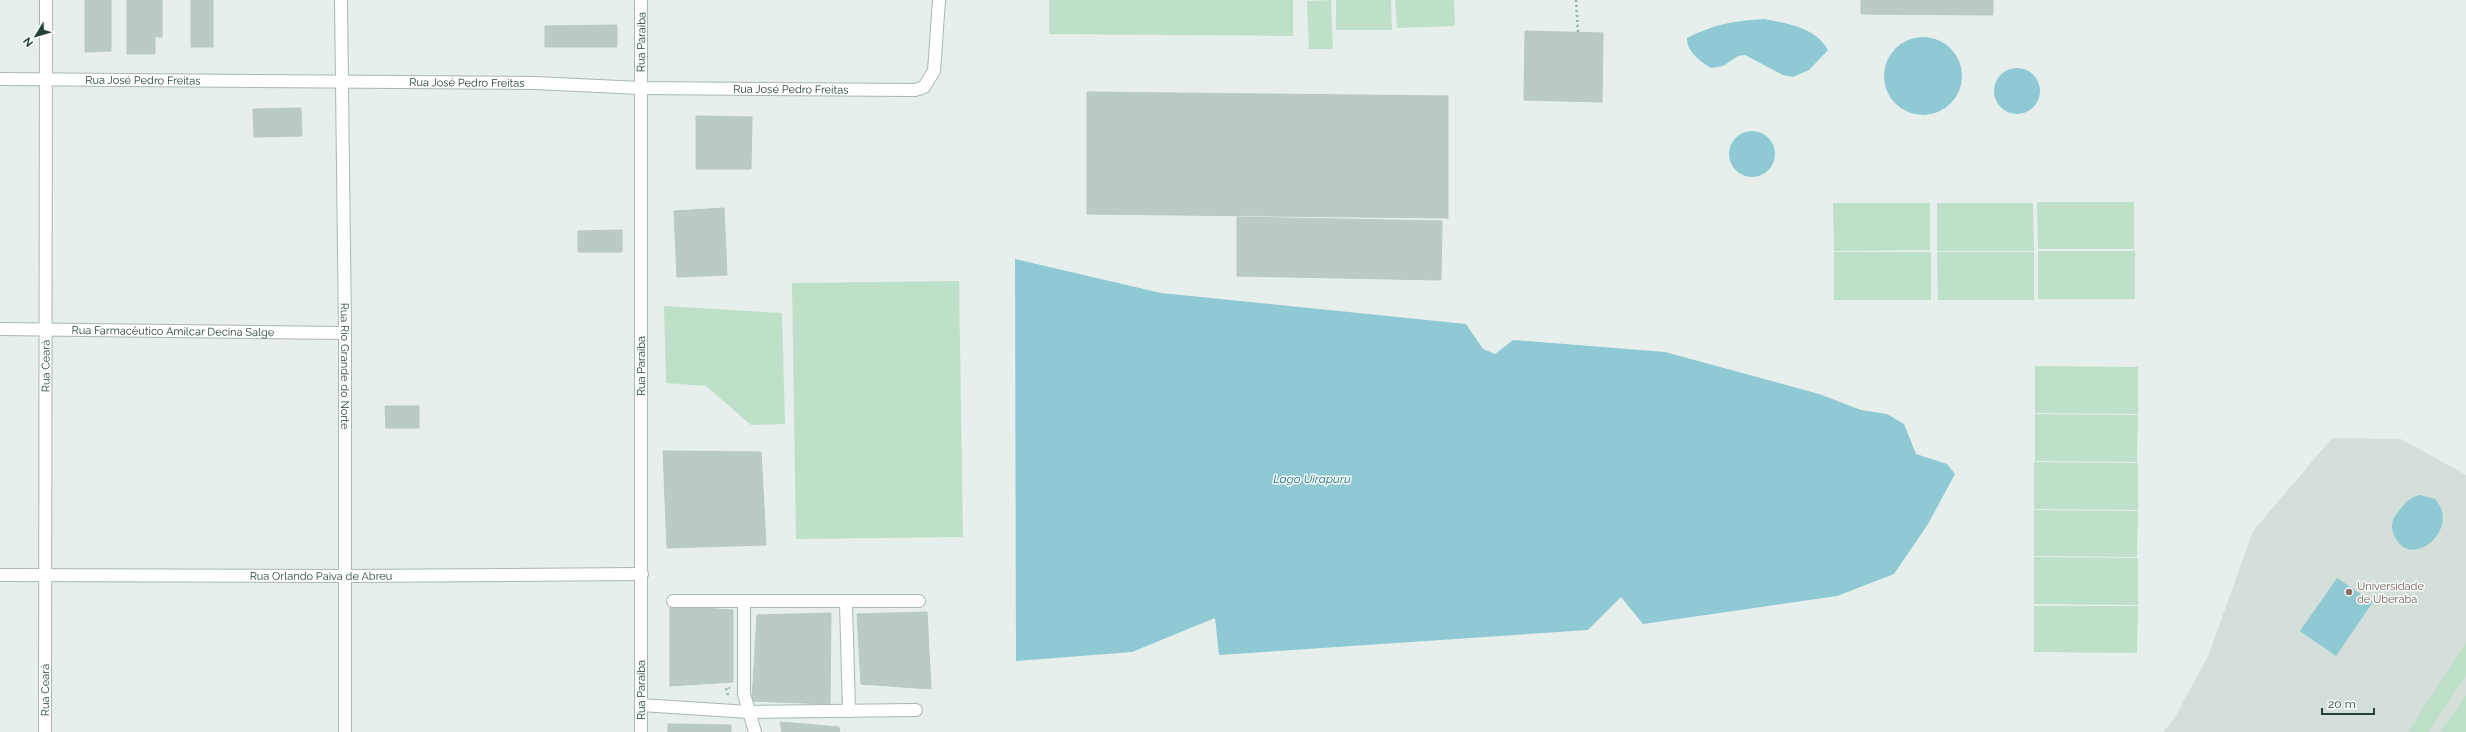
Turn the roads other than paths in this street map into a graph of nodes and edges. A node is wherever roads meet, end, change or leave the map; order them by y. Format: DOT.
graph roads {
  1 [pos="46,0"];
  2 [pos="341,0"];
  3 [pos="641,0"];
  4 [pos="939,0"];
  5 [pos="0,79"];
  6 [pos="46,79"];
  7 [pos="341,83"];
  8 [pos="640,88"];
  9 [pos="0,329"];
  10 [pos="45,330"];
  11 [pos="346,333"];
  12 [pos="0,574"];
  13 [pos="642,574"];
  14 [pos="44,575"];
  15 [pos="346,576"];
  16 [pos="673,601"];
  17 [pos="744,601"];
  18 [pos="919,601"];
  19 [pos="846,602"];
  20 [pos="641,705"];
  21 [pos="916,710"];
  22 [pos="849,711"];
  23 [pos="749,712"];
  24 [pos="45,732"];
  25 [pos="345,732"];
  26 [pos="641,732"];
  27 [pos="756,732"];
  1 -- 6 [label="street, Rua Ceará"];
  2 -- 7 [label="street, Rua Rio Grande do Norte"];
  3 -- 8 [label="street, Rua Paraíba"];
  4 -- 8 [label="street, Rua José Pedro Freitas"];
  5 -- 6 [label="street, Rua José Pedro Freitas"];
  6 -- 7 [label="street, Rua José Pedro Freitas"];
  6 -- 10 [label="street, Rua Ceará"];
  7 -- 8 [label="street, Rua José Pedro Freitas"];
  7 -- 11 [label="street, Rua Rio Grande do Norte"];
  8 -- 13 [label="street, Rua Paraíba"];
  9 -- 10 [label="street, Rua Farmacêutico Amilcar Decina Salge"];
  10 -- 11 [label="street, Rua Farmacêutico Amilcar Decina Salge"];
  10 -- 14 [label="street, Rua Ceará"];
  11 -- 15 [label="street, Rua Rio Grande do Norte"];
  12 -- 14 [label="street, Rua Orlando Paiva de Abreu"];
  13 -- 15 [label="street, Rua Orlando Paiva de Abreu"];
  13 -- 20 [label="street, Rua Paraíba"];
  14 -- 15 [label="street, Rua Orlando Paiva de Abreu"];
  14 -- 24 [label="street, Rua Ceará"];
  15 -- 25 [label="street, Rua Rio Grande do Norte"];
  16 -- 17 [label="street"];
  17 -- 19 [label="street"];
  17 -- 23 [label="street"];
  18 -- 19 [label="street"];
  19 -- 22 [label="street"];
  20 -- 23 [label="street"];
  20 -- 26 [label="street, Rua Paraíba"];
  21 -- 22 [label="street"];
  22 -- 23 [label="street"];
  23 -- 27 [label="street"];
}
